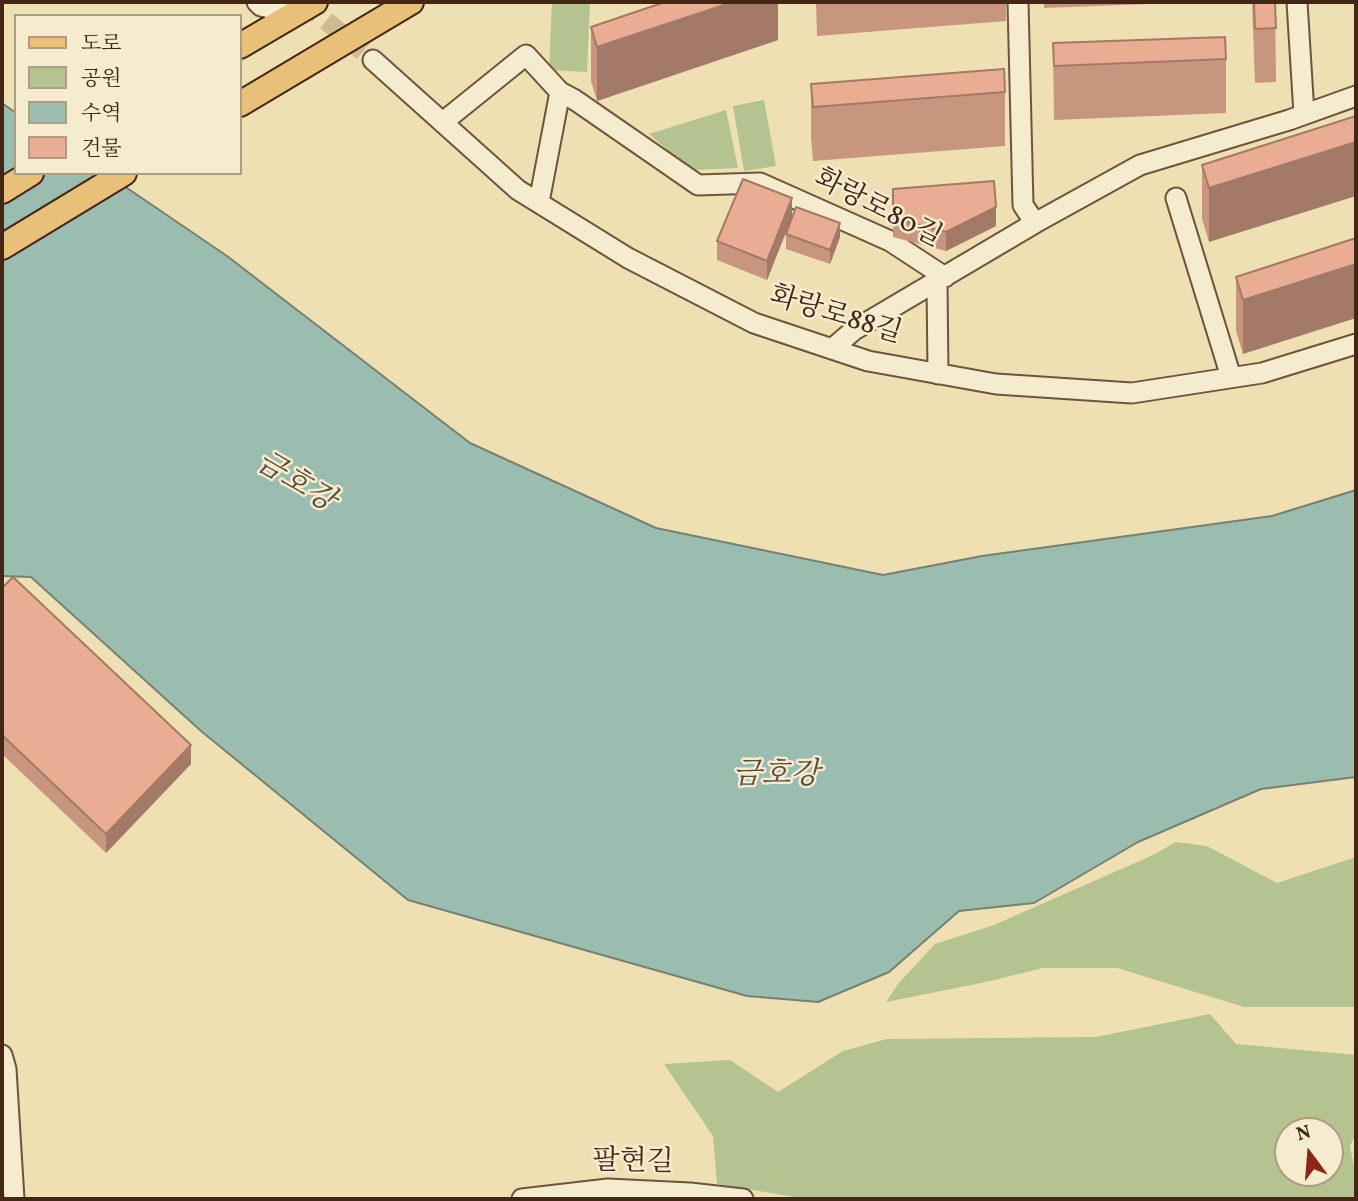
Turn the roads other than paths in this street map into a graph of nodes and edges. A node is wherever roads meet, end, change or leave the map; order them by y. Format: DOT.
graph roads {
  1 [pos="257,2"];
  2 [pos="411,2"];
  3 [pos="1018,2"];
  4 [pos="1297,2"];
  5 [pos="305,8"];
  6 [pos="242,45"];
  7 [pos="373,60"];
  8 [pos="561,92"];
  9 [pos="1355,100"];
  10 [pos="242,103"];
  11 [pos="1304,114"];
  12 [pos="443,122"];
  13 [pos="28,175"];
  14 [pos="121,175"];
  15 [pos="2,191"];
  16 [pos="1176,198"];
  17 [pos="539,202"];
  18 [pos="1035,223"];
  19 [pos="2,247"];
  20 [pos="941,279"];
  21 [pos="1356,344"];
  22 [pos="832,349"];
  23 [pos="938,374"];
  24 [pos="1231,377"];
  25 [pos="2,1055"];
  26 [pos="14,1199"];
  27 [pos="522,1199"];
  28 [pos="743,1199"];
  1 -- 5 [label="street"];
  2 -- 10 [label="main road"];
  3 -- 18 [label="street"];
  4 -- 11 [label="street"];
  5 -- 6 [label="main road"];
  7 -- 12 [label="street, 화랑로88길"];
  8 -- 12 [label="street, 화랑로80길"];
  8 -- 17 [label="street"];
  8 -- 20 [label="street, 화랑로80길"];
  9 -- 11 [label="street, 화랑로80길"];
  11 -- 18 [label="street, 화랑로80길"];
  12 -- 17 [label="street, 화랑로88길"];
  13 -- 15 [label="main road"];
  14 -- 19 [label="main road"];
  16 -- 24 [label="street"];
  17 -- 22 [label="street, 화랑로88길"];
  18 -- 20 [label="street, 화랑로80길"];
  20 -- 22 [label="street"];
  20 -- 23 [label="street"];
  21 -- 24 [label="street, 화랑로88길"];
  22 -- 23 [label="street, 화랑로88길"];
  23 -- 24 [label="street, 화랑로88길"];
  25 -- 26 [label="street"];
  27 -- 28 [label="street, 팔현길"];
}
